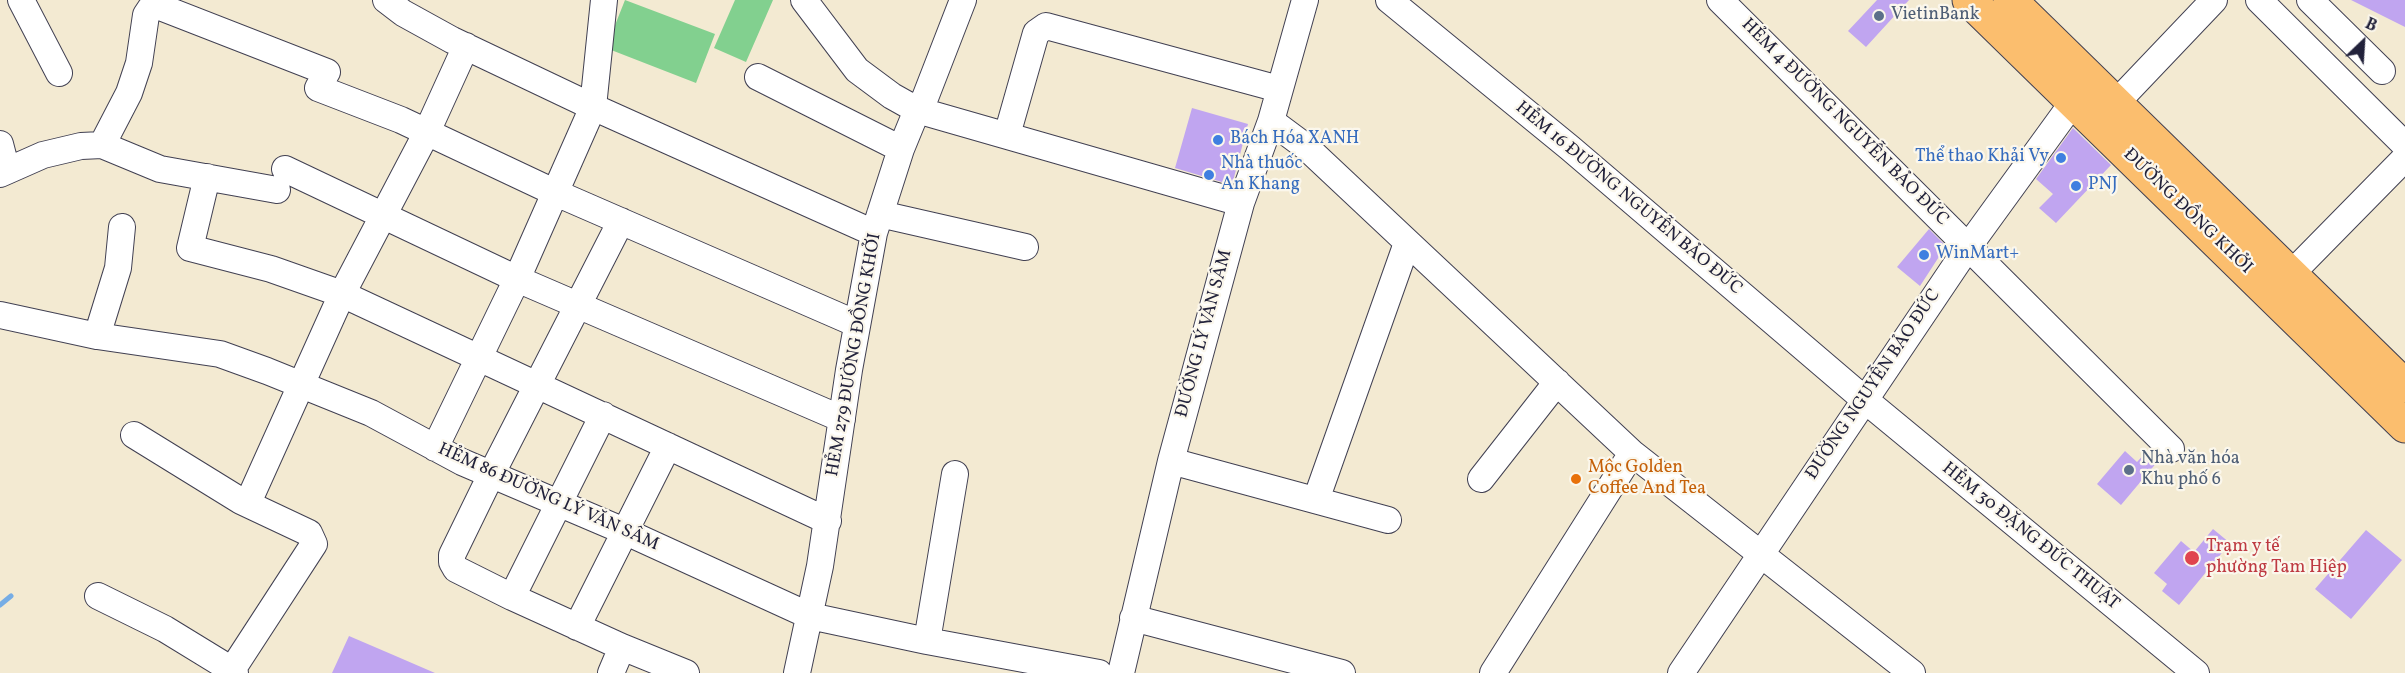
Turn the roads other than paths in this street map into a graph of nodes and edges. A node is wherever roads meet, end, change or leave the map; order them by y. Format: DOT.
graph roads {
  1 [pos="21,0"];
  2 [pos="386,0"];
  3 [pos="604,0"];
  4 [pos="804,0"];
  5 [pos="963,0"];
  6 [pos="1305,0"];
  7 [pos="1389,0"];
  8 [pos="1720,0"];
  9 [pos="1969,0"];
  10 [pos="2010,0"];
  11 [pos="2214,0"];
  12 [pos="2259,0"];
  13 [pos="2310,0"];
  14 [pos="466,46"];
  15 [pos="2382,71"];
  16 [pos="59,73"];
  17 [pos="758,77"];
  18 [pos="1279,89"];
  19 [pos="2082,91"];
  20 [pos="2115,104"];
  21 [pos="593,107"];
  22 [pos="917,110"];
  23 [pos="1271,121"];
  24 [pos="426,134"];
  25 [pos="1007,135"];
  26 [pos="0,144"];
  27 [pos="102,145"];
  28 [pos="2405,145"];
  29 [pos="901,149"];
  30 [pos="2405,158"];
  31 [pos="4,172"];
  32 [pos="207,177"];
  33 [pos="556,193"];
  34 [pos="1242,202"];
  35 [pos="382,213"];
  36 [pos="621,221"];
  37 [pos="877,224"];
  38 [pos="122,227"];
  39 [pos="1407,243"];
  40 [pos="1025,247"];
  41 [pos="1968,247"];
  42 [pos="2290,275"];
  43 [pos="518,279"];
  44 [pos="342,294"];
  45 [pos="579,306"];
  46 [pos="0,315"];
  47 [pos="857,324"];
  48 [pos="97,336"];
  49 [pos="479,357"];
  50 [pos="1557,382"];
  51 [pos="299,384"];
  52 [pos="538,385"];
  53 [pos="2405,386"];
  54 [pos="1865,400"];
  55 [pos="603,415"];
  56 [pos="842,419"];
  57 [pos="2405,426"];
  58 [pos="134,435"];
  59 [pos="668,446"];
  60 [pos="435,448"];
  61 [pos="2171,449"];
  62 [pos="1632,453"];
  63 [pos="1171,461"];
  64 [pos="491,474"];
  65 [pos="955,474"];
  66 [pos="1481,479"];
  67 [pos="241,501"];
  68 [pos="1316,501"];
  69 [pos="558,503"];
  70 [pos="1388,520"];
  71 [pos="828,521"];
  72 [pos="624,531"];
  73 [pos="1759,555"];
  74 [pos="98,596"];
  75 [pos="512,597"];
  76 [pos="810,616"];
  77 [pos="1133,618"];
  78 [pos="577,627"];
  79 [pos="927,641"];
  80 [pos="622,647"];
  81 [pos="233,671"];
  82 [pos="610,673"];
  83 [pos="687,673"];
  84 [pos="797,673"];
  85 [pos="1099,673"];
  86 [pos="1121,673"];
  87 [pos="1342,673"];
  88 [pos="1493,673"];
  89 [pos="1680,673"];
  90 [pos="1912,673"];
  91 [pos="2196,673"];
  1 -- 16 [label="street"];
  2 -- 14 [label="street"];
  3 -- 21 [label="street"];
  4 -- 22 [label="street"];
  5 -- 22 [label="street, HẺM 279 ĐƯỜNG ĐỒNG KHỞI"];
  6 -- 18 [label="street, ĐƯỜNG LÝ VĂN SÂM"];
  7 -- 54 [label="street, HẺM 16 ĐƯỜNG NGUYỄN BẢO ĐỨC"];
  8 -- 41 [label="street, HẺM 4 ĐƯỜNG NGUYỄN BẢO ĐỨC"];
  9 -- 19 [label="main road, ĐƯỜNG ĐỒNG KHỞI"];
  10 -- 19 [label="main road, ĐƯỜNG ĐỒNG KHỞI"];
  11 -- 20 [label="street"];
  12 -- 28 [label="street"];
  13 -- 15 [label="street"];
  14 -- 21 [label="street"];
  14 -- 24 [label="street"];
  17 -- 29 [label="street"];
  18 -- 23 [label="street, ĐƯỜNG LÝ VĂN SÂM"];
  18 -- 25 [label="street"];
  19 -- 20 [label="main road, ĐƯỜNG ĐỒNG KHỞI"];
  19 -- 41 [label="street, ĐƯỜNG NGUYỄN BẢO ĐỨC"];
  19 -- 57 [label="main road, ĐƯỜNG ĐỒNG KHỞI"];
  20 -- 42 [label="main road, ĐƯỜNG ĐỒNG KHỞI"];
  21 -- 33 [label="street"];
  21 -- 37 [label="street"];
  22 -- 25 [label="street"];
  22 -- 29 [label="street, HẺM 279 ĐƯỜNG ĐỒNG KHỞI"];
  23 -- 34 [label="street, ĐƯỜNG LÝ VĂN SÂM"];
  23 -- 39 [label="street"];
  24 -- 27 [label="street"];
  24 -- 33 [label="street"];
  24 -- 35 [label="street"];
  25 -- 34 [label="street"];
  26 -- 31 [label="street"];
  27 -- 31 [label="street"];
  27 -- 32 [label="street"];
  29 -- 37 [label="street, HẺM 279 ĐƯỜNG ĐỒNG KHỞI"];
  30 -- 42 [label="street"];
  32 -- 35 [label="street"];
  32 -- 44 [label="street"];
  33 -- 36 [label="street"];
  33 -- 43 [label="street"];
  34 -- 63 [label="street, ĐƯỜNG LÝ VĂN SÂM"];
  35 -- 43 [label="street"];
  35 -- 44 [label="street"];
  36 -- 45 [label="street"];
  36 -- 47 [label="street"];
  37 -- 40 [label="street"];
  37 -- 47 [label="street, HẺM 279 ĐƯỜNG ĐỒNG KHỞI"];
  38 -- 48 [label="street"];
  39 -- 50 [label="street"];
  39 -- 68 [label="street"];
  41 -- 54 [label="street, ĐƯỜNG NGUYỄN BẢO ĐỨC"];
  41 -- 61 [label="street, HẺM 4 ĐƯỜNG NGUYỄN BẢO ĐỨC"];
  42 -- 53 [label="main road, ĐƯỜNG ĐỒNG KHỞI"];
  43 -- 45 [label="street"];
  43 -- 49 [label="street"];
  44 -- 49 [label="street"];
  44 -- 51 [label="street"];
  45 -- 52 [label="street"];
  45 -- 56 [label="street"];
  46 -- 48 [label="street, HẺM 86 ĐƯỜNG LÝ VĂN SÂM"];
  47 -- 56 [label="street, HẺM 279 ĐƯỜNG ĐỒNG KHỞI"];
  48 -- 51 [label="street, HẺM 86 ĐƯỜNG LÝ VĂN SÂM"];
  49 -- 52 [label="street"];
  49 -- 60 [label="street"];
  50 -- 62 [label="street"];
  50 -- 66 [label="street"];
  51 -- 60 [label="street, HẺM 86 ĐƯỜNG LÝ VĂN SÂM"];
  51 -- 67 [label="street"];
  52 -- 55 [label="street"];
  52 -- 64 [label="street"];
  54 -- 73 [label="street, ĐƯỜNG NGUYỄN BẢO ĐỨC"];
  54 -- 91 [label="street, HẺM 30 ĐẶNG ĐỨC THUẬT"];
  55 -- 59 [label="street"];
  55 -- 69 [label="street"];
  56 -- 71 [label="street, HẺM 279 ĐƯỜNG ĐỒNG KHỞI"];
  58 -- 67 [label="street"];
  59 -- 71 [label="street"];
  59 -- 72 [label="street"];
  60 -- 64 [label="street, HẺM 86 ĐƯỜNG LÝ VĂN SÂM"];
  62 -- 73 [label="street"];
  62 -- 88 [label="street"];
  63 -- 68 [label="street"];
  63 -- 77 [label="street, ĐƯỜNG LÝ VĂN SÂM"];
  64 -- 69 [label="street, HẺM 86 ĐƯỜNG LÝ VĂN SÂM"];
  64 -- 75 [label="street"];
  65 -- 79 [label="street"];
  67 -- 81 [label="street"];
  68 -- 70 [label="street"];
  69 -- 72 [label="street, HẺM 86 ĐƯỜNG LÝ VĂN SÂM"];
  69 -- 75 [label="street"];
  71 -- 76 [label="street, HẺM 279 ĐƯỜNG ĐỒNG KHỞI"];
  72 -- 76 [label="street, HẺM 86 ĐƯỜNG LÝ VĂN SÂM"];
  72 -- 78 [label="street"];
  73 -- 89 [label="street, ĐƯỜNG NGUYỄN BẢO ĐỨC"];
  73 -- 90 [label="street"];
  74 -- 81 [label="street"];
  75 -- 78 [label="street"];
  76 -- 79 [label="street, HẺM 86 ĐƯỜNG LÝ VĂN SÂM"];
  76 -- 84 [label="street, HẺM 279 ĐƯỜNG ĐỒNG KHỞI"];
  77 -- 86 [label="street, ĐƯỜNG LÝ VĂN SÂM"];
  77 -- 87 [label="street"];
  78 -- 80 [label="street"];
  79 -- 85 [label="street, HẺM 86 ĐƯỜNG LÝ VĂN SÂM"];
  80 -- 82 [label="street"];
  80 -- 83 [label="street"];
}
